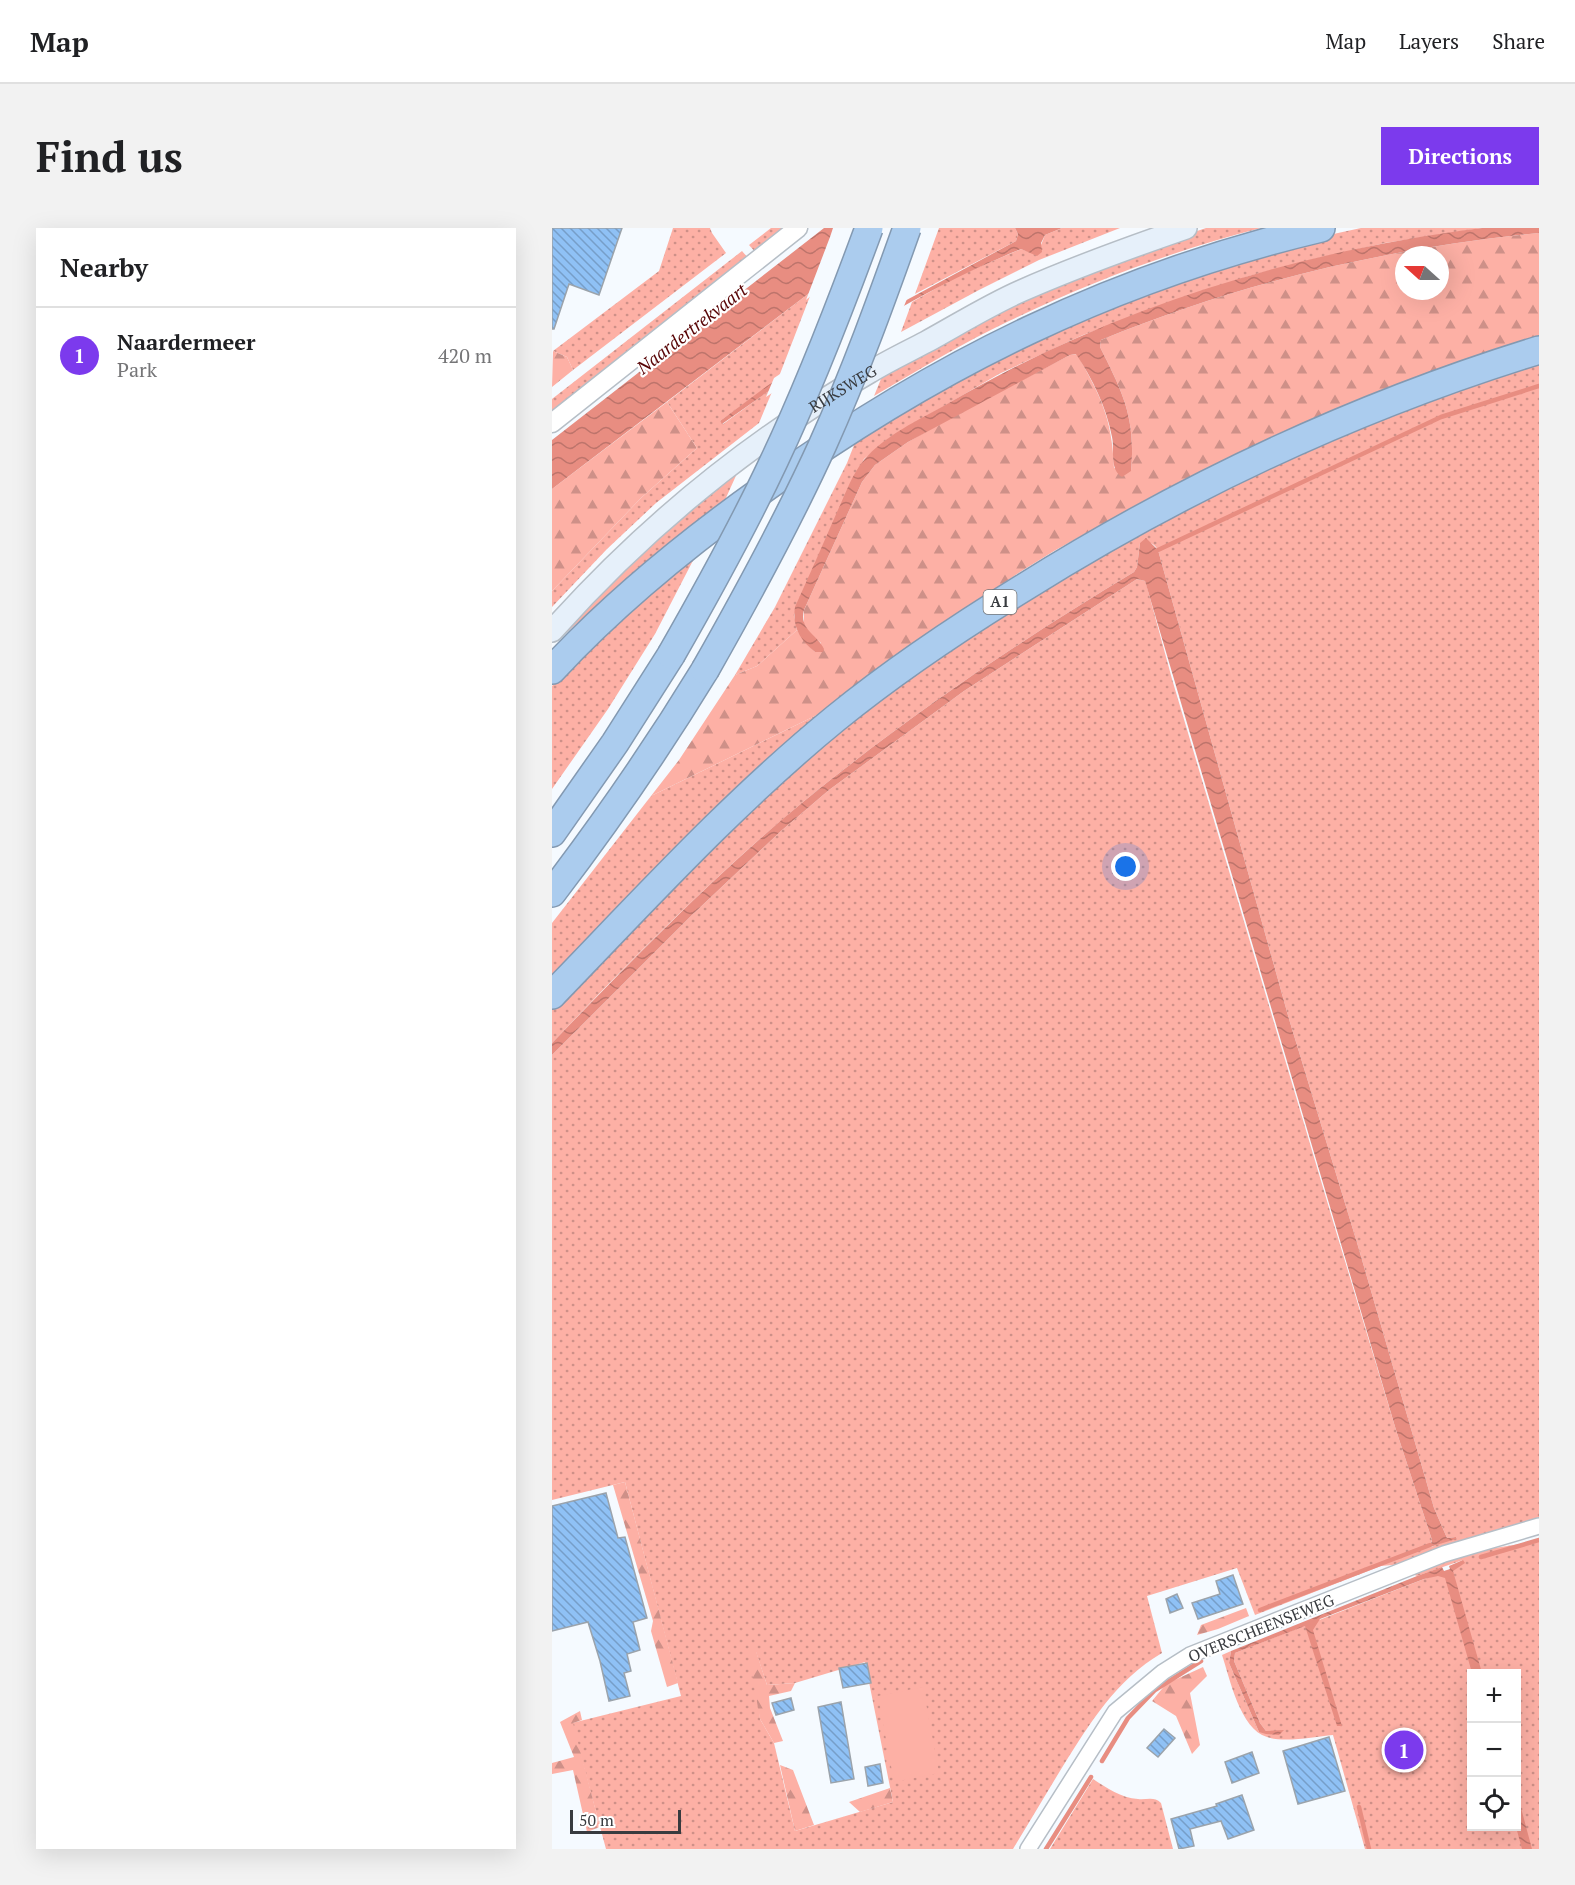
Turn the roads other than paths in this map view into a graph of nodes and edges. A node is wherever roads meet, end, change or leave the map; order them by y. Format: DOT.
graph roads {
  1 [pos="798,228"];
  2 [pos="869,228"];
  3 [pos="907,228"];
  4 [pos="1186,228"];
  5 [pos="1321,228"];
  6 [pos="1539,350"];
  7 [pos="552,423"];
  8 [pos="552,631"];
  9 [pos="552,670"];
  10 [pos="552,833"];
  11 [pos="552,893"];
  12 [pos="552,995"];
  13 [pos="1539,1526"];
  14 [pos="1028,1849"];
  1 -- 7 [label="street"];
  2 -- 10 [label="highway, bridge"];
  3 -- 11 [label="highway, bridge"];
  4 -- 8 [label="main road, RIJKSWEG"];
  5 -- 9 [label="highway"];
  6 -- 12 [label="highway, A1"];
  13 -- 14 [label="street, OVERSCHEENSEWEG"];
}
